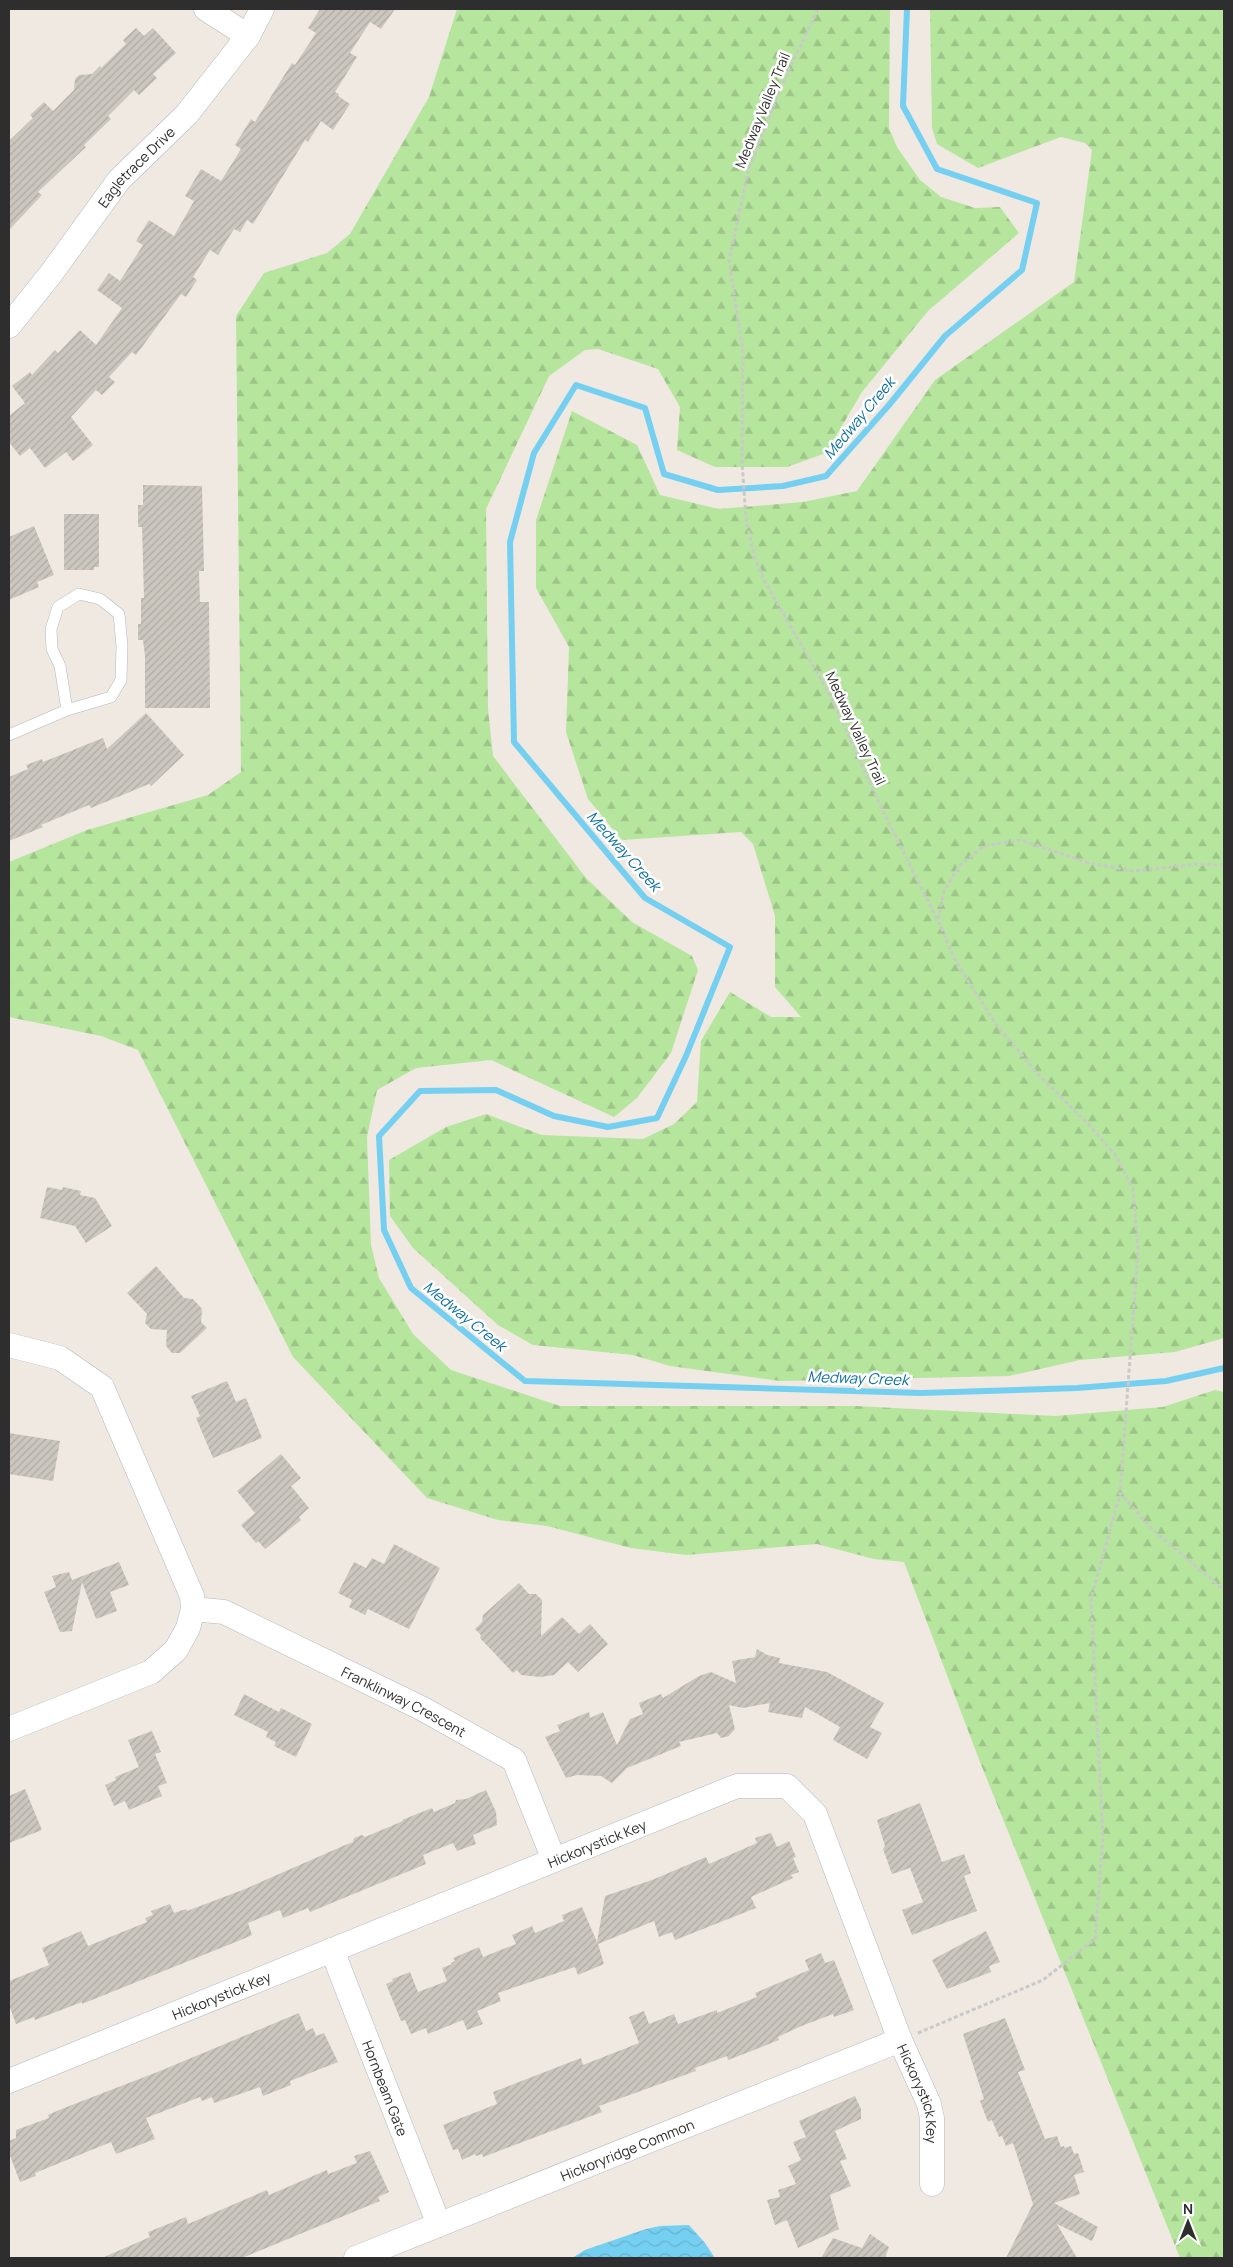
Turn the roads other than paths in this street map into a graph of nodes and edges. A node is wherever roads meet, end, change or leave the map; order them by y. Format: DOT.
graph roads {
  1 [pos="206,9"];
  2 [pos="262,9"];
  3 [pos="248,36"];
  4 [pos="9,326"];
  5 [pos="67,710"];
  6 [pos="9,735"];
  7 [pos="9,1345"];
  8 [pos="193,1609"];
  9 [pos="9,1730"];
  10 [pos="554,1860"];
  11 [pos="332,1950"];
  12 [pos="900,2040"];
  13 [pos="9,2081"];
  14 [pos="932,2184"];
  15 [pos="439,2225"];
  16 [pos="356,2258"];
  1 -- 3 [label="street"];
  2 -- 3 [label="street, Eagletrace Drive"];
  3 -- 4 [label="street, Eagletrace Drive"];
  5 -- 5 [label="lane"];
  5 -- 6 [label="lane"];
  7 -- 8 [label="street"];
  8 -- 9 [label="street"];
  8 -- 10 [label="street, Franklinway Crescent"];
  10 -- 11 [label="street, Hickorystick Key"];
  10 -- 12 [label="street, Hickorystick Key"];
  11 -- 13 [label="street, Hickorystick Key"];
  11 -- 15 [label="street, Hornbeam Gate"];
  12 -- 14 [label="street, Hickorystick Key"];
  12 -- 15 [label="street, Hickoryridge Common"];
  15 -- 16 [label="street, Hickoryridge Common"];
}
